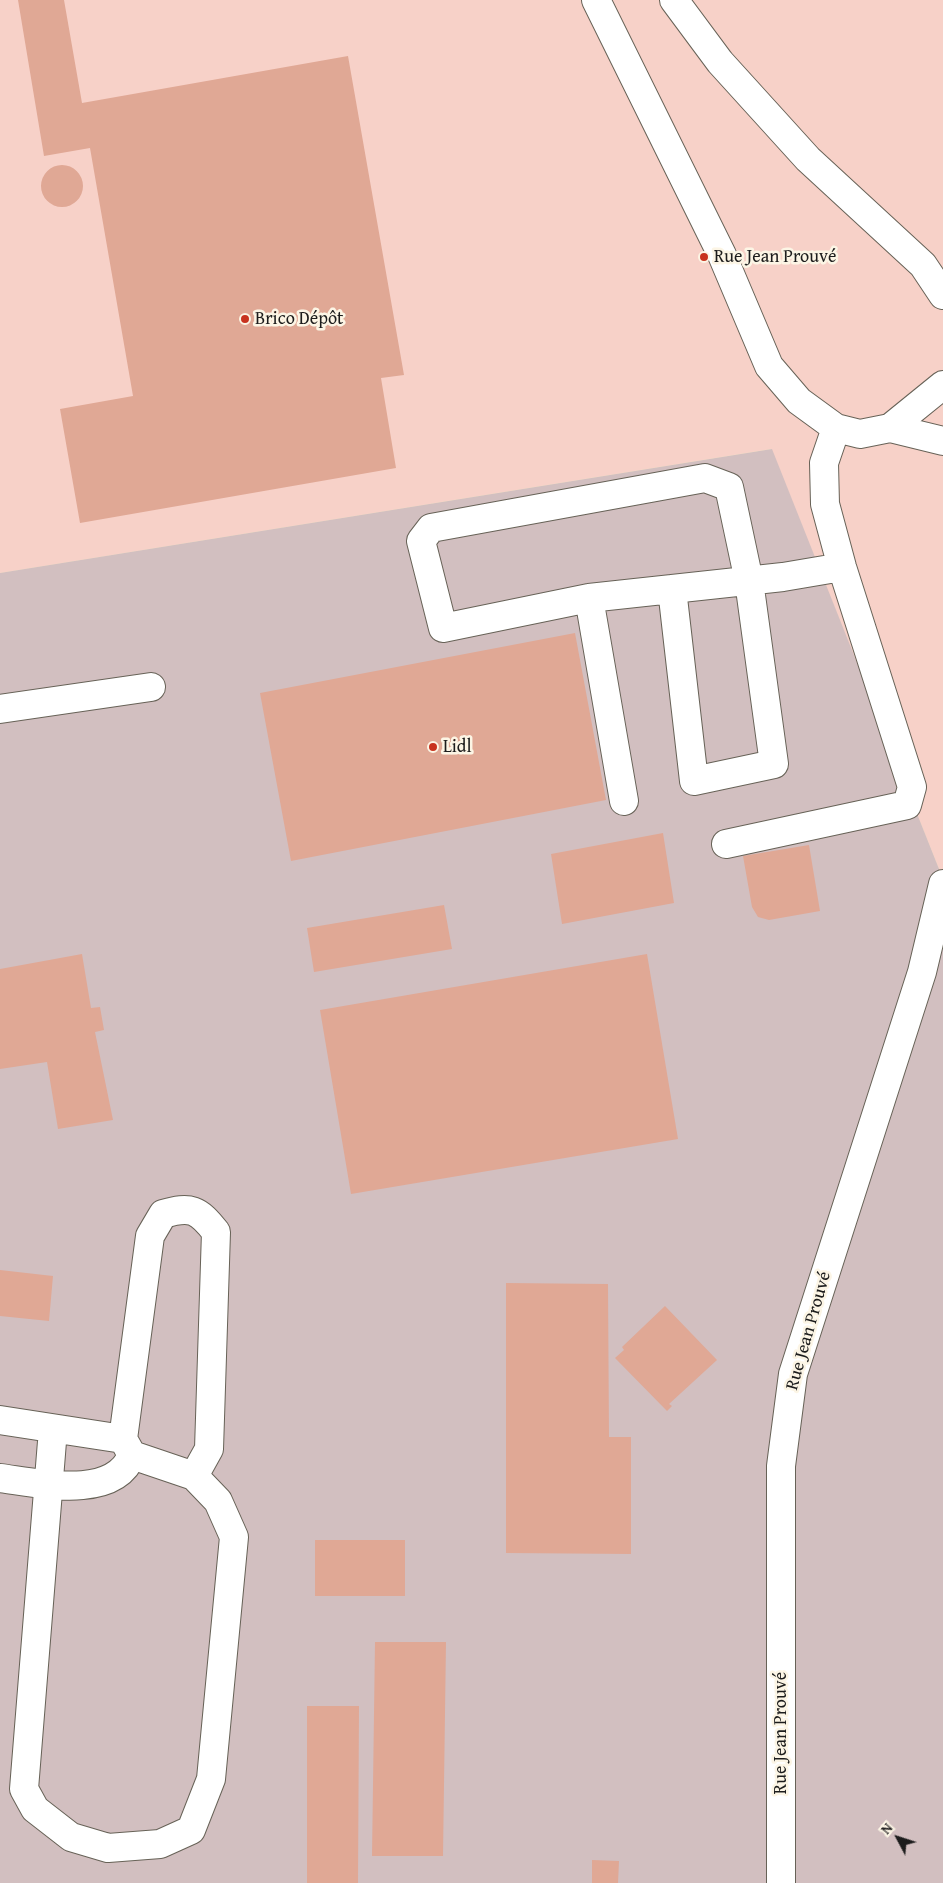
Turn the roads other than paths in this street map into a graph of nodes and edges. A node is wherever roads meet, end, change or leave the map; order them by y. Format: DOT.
graph roads {
  1 [pos="596,0"];
  2 [pos="674,0"];
  3 [pos="933,270"];
  4 [pos="943,295"];
  5 [pos="943,385"];
  6 [pos="836,428"];
  7 [pos="890,428"];
  8 [pos="943,441"];
  9 [pos="842,567"];
  10 [pos="748,581"];
  11 [pos="672,589"];
  12 [pos="589,598"];
  13 [pos="151,687"];
  14 [pos="0,709"];
  15 [pos="624,801"];
  16 [pos="726,844"];
  17 [pos="942,885"];
  18 [pos="0,1420"];
  19 [pos="53,1428"];
  20 [pos="128,1447"];
  21 [pos="194,1476"];
  22 [pos="0,1478"];
  23 [pos="48,1484"];
  24 [pos="781,1883"];
  1 -- 6 [label="street"];
  2 -- 3 [label="street"];
  3 -- 4 [label="street"];
  5 -- 7 [label="street"];
  6 -- 7 [label="street"];
  6 -- 9 [label="street"];
  7 -- 8 [label="street"];
  9 -- 10 [label="street"];
  9 -- 16 [label="street"];
  10 -- 11 [label="street"];
  10 -- 11 [label="street"];
  10 -- 12 [label="street"];
  11 -- 12 [label="street"];
  12 -- 15 [label="street"];
  13 -- 14 [label="street"];
  17 -- 24 [label="street, Rue Jean Prouvé"];
  18 -- 19 [label="street"];
  19 -- 20 [label="street"];
  19 -- 23 [label="street"];
  20 -- 21 [label="street"];
  20 -- 21 [label="street"];
  20 -- 23 [label="street"];
  21 -- 23 [label="street"];
  22 -- 23 [label="street"];
}
